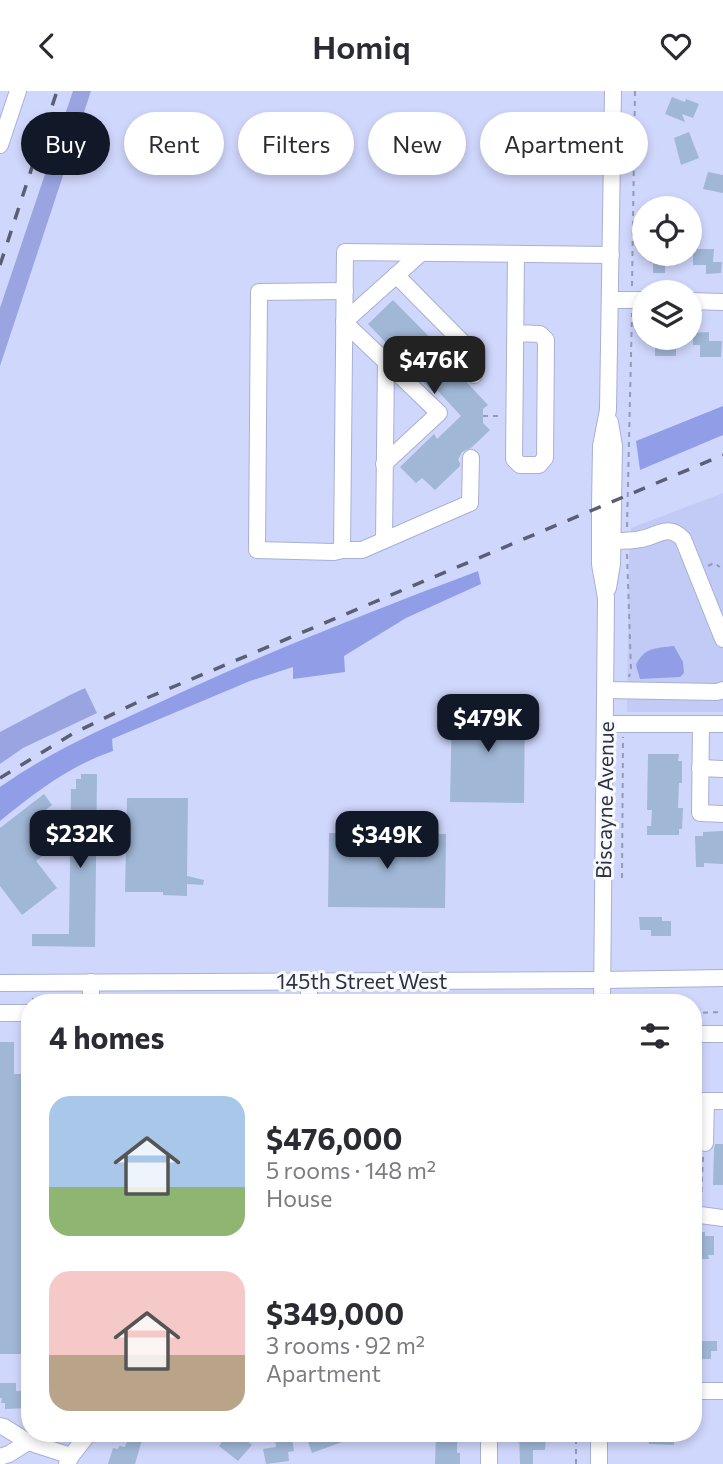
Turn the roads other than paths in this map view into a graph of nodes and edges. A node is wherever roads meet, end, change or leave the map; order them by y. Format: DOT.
graph roads {
  1 [pos="18,91"];
  2 [pos="613,91"];
  3 [pos="0,145"];
  4 [pos="421,253"];
  5 [pos="516,254"];
  6 [pos="611,255"];
  7 [pos="396,275"];
  8 [pos="345,291"];
  9 [pos="610,300"];
  10 [pos="632,300"];
  11 [pos="702,301"];
  12 [pos="723,302"];
  13 [pos="344,322"];
  14 [pos="516,333"];
  15 [pos="386,362"];
  16 [pos="474,375"];
  17 [pos="608,409"];
  18 [pos="471,458"];
  19 [pos="384,464"];
  20 [pos="384,540"];
  21 [pos="620,541"];
  22 [pos="342,549"];
  23 [pos="606,598"];
  24 [pos="723,639"];
  25 [pos="606,690"];
  26 [pos="723,691"];
  27 [pos="605,724"];
  28 [pos="701,724"];
  29 [pos="723,724"];
  30 [pos="700,768"];
  31 [pos="723,769"];
  32 [pos="723,814"];
  33 [pos="723,978"];
  34 [pos="309,980"];
  35 [pos="602,980"];
  36 [pos="0,983"];
  37 [pos="83,994"];
  38 [pos="106,994"];
  39 [pos="309,994"];
  40 [pos="602,994"];
  41 [pos="21,1008"];
  42 [pos="0,1013"];
  43 [pos="702,1034"];
  44 [pos="723,1034"];
  45 [pos="707,1101"];
  46 [pos="705,1143"];
  47 [pos="702,1215"];
  48 [pos="723,1218"];
  49 [pos="702,1391"];
  50 [pos="723,1391"];
  51 [pos="0,1426"];
  52 [pos="21,1438"];
  53 [pos="28,1442"];
  54 [pos="82,1442"];
  55 [pos="489,1442"];
  56 [pos="599,1442"];
  57 [pos="0,1457"];
  58 [pos="69,1460"];
  59 [pos="489,1464"];
  60 [pos="598,1464"];
  1 -- 3 [label="street"];
  2 -- 6 [label="street, Biscayne Avenue"];
  4 -- 5 [label="street"];
  4 -- 7 [label="street"];
  4 -- 8 [label="street"];
  5 -- 6 [label="street"];
  5 -- 14 [label="street"];
  6 -- 9 [label="street, Biscayne Avenue"];
  7 -- 13 [label="street"];
  7 -- 16 [label="street"];
  8 -- 13 [label="street"];
  8 -- 22 [label="street"];
  9 -- 10 [label="street"];
  9 -- 17 [label="street, Biscayne Avenue"];
  11 -- 12 [label="street"];
  13 -- 15 [label="street"];
  13 -- 22 [label="street"];
  14 -- 14 [label="street"];
  15 -- 19 [label="street"];
  15 -- 19 [label="street"];
  17 -- 21 [label="street, Biscayne Avenue"];
  17 -- 23 [label="street, Biscayne Avenue"];
  18 -- 20 [label="street"];
  19 -- 20 [label="street"];
  20 -- 22 [label="street"];
  21 -- 23 [label="street, Biscayne Avenue"];
  21 -- 24 [label="street"];
  23 -- 25 [label="street, Biscayne Avenue"];
  25 -- 26 [label="street"];
  25 -- 27 [label="street, Biscayne Avenue"];
  27 -- 28 [label="street"];
  27 -- 35 [label="street, Biscayne Avenue"];
  28 -- 29 [label="street"];
  28 -- 30 [label="street"];
  30 -- 31 [label="street"];
  30 -- 32 [label="street"];
  33 -- 35 [label="street, 145th Street West"];
  34 -- 35 [label="street, 145th Street West"];
  34 -- 38 [label="street, 145th Street West"];
  34 -- 39 [label="street"];
  35 -- 40 [label="street, Biscayne Avenue"];
  36 -- 37 [label="street, 145th Street West"];
  41 -- 42 [label="street"];
  43 -- 44 [label="street"];
  45 -- 46 [label="street"];
  47 -- 48 [label="street"];
  49 -- 50 [label="street"];
  51 -- 52 [label="street"];
  53 -- 57 [label="street"];
  53 -- 58 [label="street"];
  54 -- 58 [label="street"];
  55 -- 59 [label="street"];
  56 -- 60 [label="street"];
}
